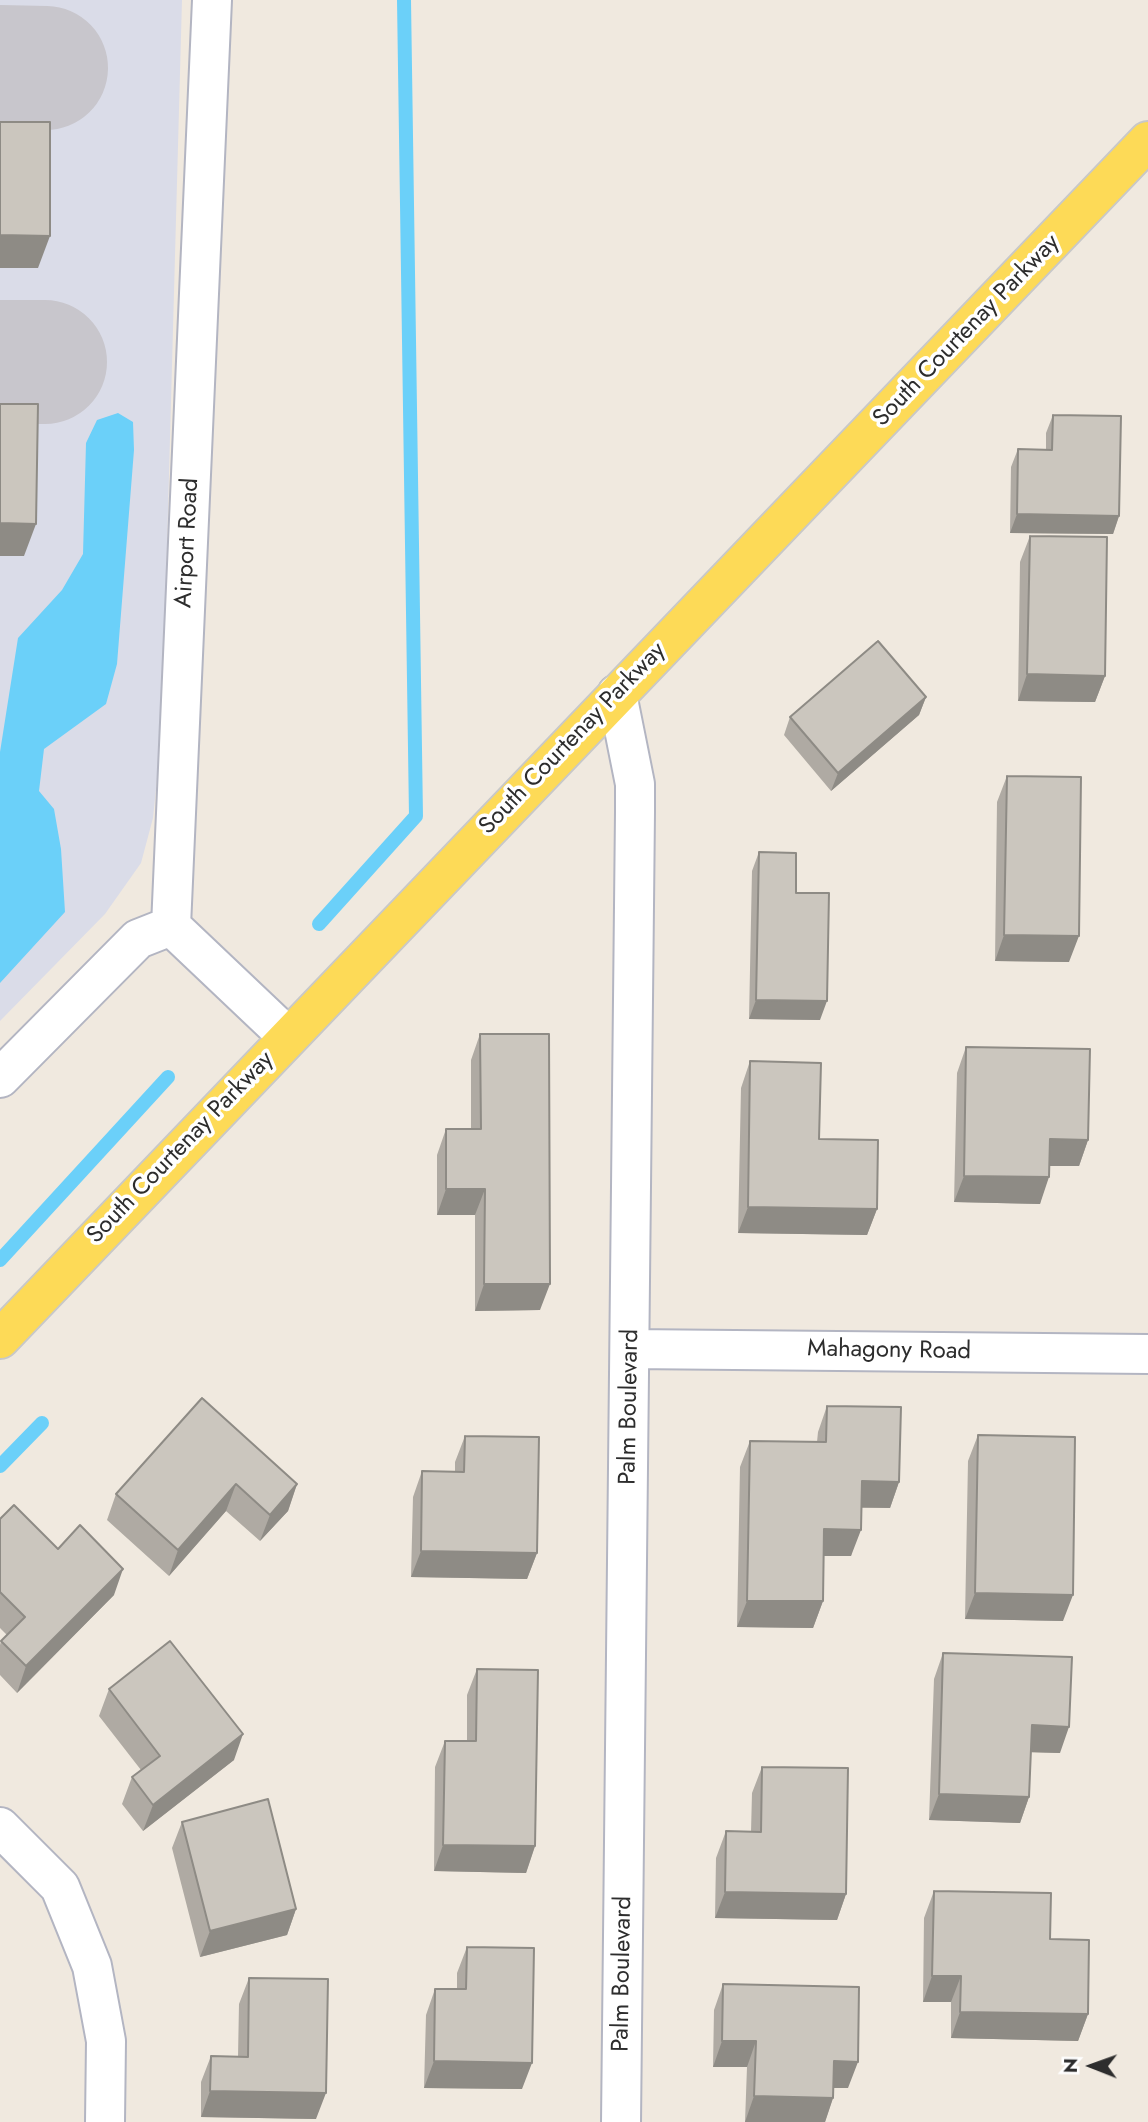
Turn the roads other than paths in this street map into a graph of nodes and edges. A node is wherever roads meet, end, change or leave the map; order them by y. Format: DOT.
graph roads {
  1 [pos="212,0"];
  2 [pos="1142,160"];
  3 [pos="617,694"];
  4 [pos="171,926"];
  5 [pos="287,1036"];
  6 [pos="0,1077"];
  7 [pos="0,1339"];
  8 [pos="631,1349"];
  9 [pos="1148,1354"];
  10 [pos="0,1827"];
  11 [pos="105,2122"];
  12 [pos="621,2122"];
  1 -- 4 [label="street, Airport Road"];
  2 -- 3 [label="main road, South Courtenay Parkway"];
  3 -- 5 [label="main road, South Courtenay Parkway"];
  3 -- 8 [label="street, Palm Boulevard"];
  4 -- 5 [label="street"];
  4 -- 6 [label="street"];
  5 -- 7 [label="main road, South Courtenay Parkway"];
  8 -- 9 [label="street, Mahagony Road"];
  8 -- 12 [label="street, Palm Boulevard"];
  10 -- 11 [label="street"];
}
